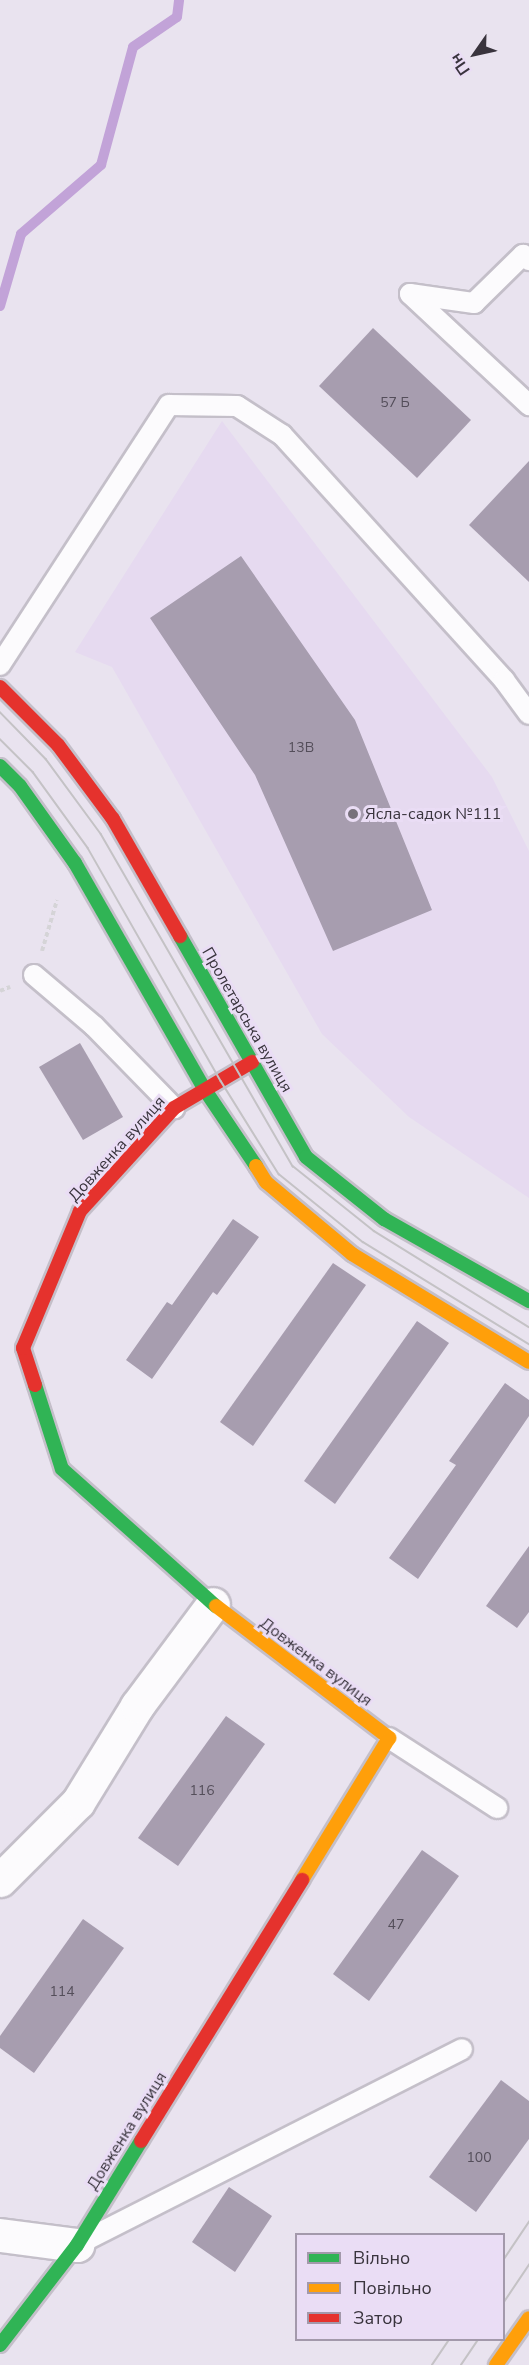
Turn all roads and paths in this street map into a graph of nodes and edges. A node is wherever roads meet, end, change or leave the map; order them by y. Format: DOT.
graph roads {
  1 [pos="529,260"];
  2 [pos="529,405"];
  3 [pos="0,665"];
  4 [pos="0,687"];
  5 [pos="529,714"];
  6 [pos="0,766"];
  7 [pos="75,863"];
  8 [pos="34,975"];
  9 [pos="0,991"];
  10 [pos="252,1062"];
  11 [pos="205,1090"];
  12 [pos="174,1108"];
  13 [pos="529,1301"];
  14 [pos="529,1362"];
  15 [pos="213,1604"];
  16 [pos="389,1738"];
  17 [pos="497,1808"];
  18 [pos="0,1880"];
  19 [pos="462,2049"];
  20 [pos="0,2235"];
  21 [pos="77,2245"];
  22 [pos="529,2318"];
  23 [pos="0,2345"];
  24 [pos="496,2365"];
  1 -- 2 [label="lane"];
  3 -- 5 [label="lane"];
  4 -- 10 [label="street, Пролетарська вулиця"];
  6 -- 7 [label="street"];
  7 -- 8 [label="path"];
  7 -- 11 [label="street"];
  8 -- 9 [label="path"];
  8 -- 12 [label="lane"];
  10 -- 11 [label="street, Довженка вулиця"];
  10 -- 13 [label="street, Пролетарська вулиця"];
  11 -- 12 [label="street, Довженка вулиця"];
  11 -- 14 [label="street"];
  12 -- 15 [label="street, Довженка вулиця"];
  15 -- 16 [label="street, Довженка вулиця"];
  15 -- 18 [label="street"];
  16 -- 17 [label="lane"];
  16 -- 21 [label="street, Довженка вулиця"];
  19 -- 21 [label="lane"];
  20 -- 21 [label="street"];
  21 -- 23 [label="street, Довженка вулиця"];
  22 -- 24 [label="street"];
}
